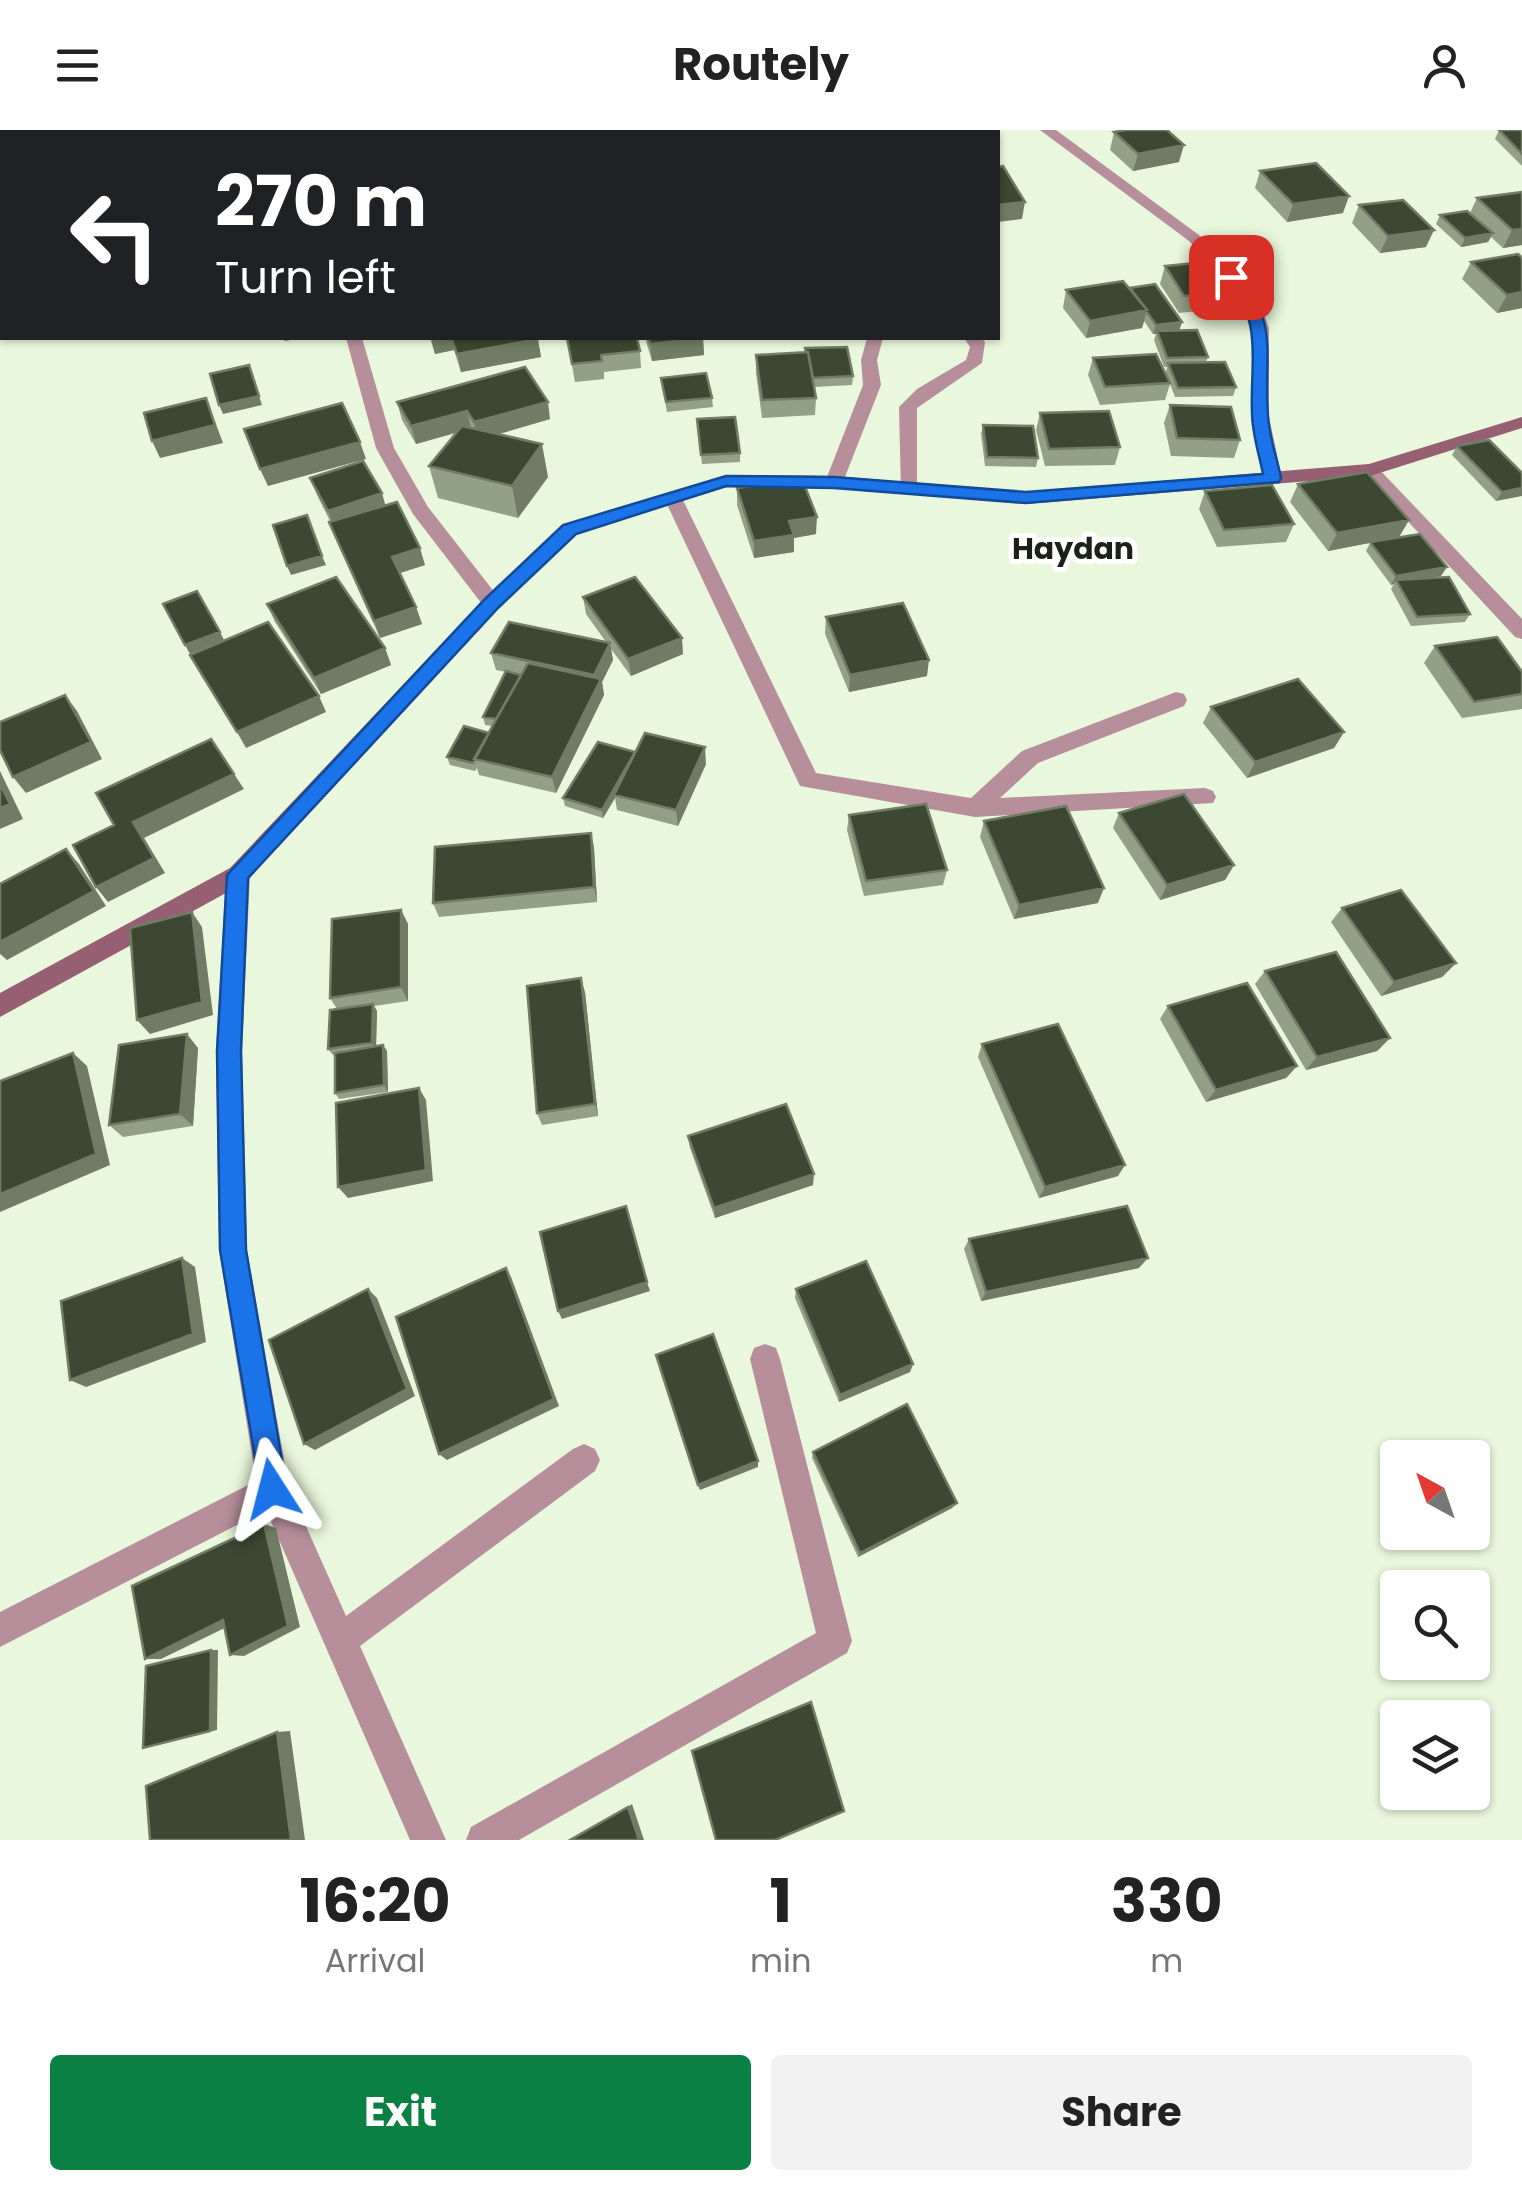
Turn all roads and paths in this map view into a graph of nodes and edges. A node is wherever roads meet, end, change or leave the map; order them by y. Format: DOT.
graph roads {
  1 [pos="1048,130"];
  2 [pos="355,340"];
  3 [pos="874,340"];
  4 [pos="974,340"];
  5 [pos="1522,422"];
  6 [pos="1370,470"];
  7 [pos="1273,478"];
  8 [pos="834,482"];
  9 [pos="908,488"];
  10 [pos="673,498"];
  11 [pos="492,604"];
  12 [pos="1522,632"];
  13 [pos="1176,700"];
  14 [pos="1206,797"];
  15 [pos="976,808"];
  16 [pos="238,875"];
  17 [pos="0,1006"];
  18 [pos="765,1359"];
  19 [pos="584,1460"];
  20 [pos="272,1489"];
  21 [pos="0,1630"];
  22 [pos="338,1642"];
  23 [pos="428,1840"];
  24 [pos="484,1840"];
  1 -- 7 [label="street"];
  2 -- 11 [label="street"];
  3 -- 8 [label="street"];
  4 -- 9 [label="street"];
  5 -- 6 [label="street"];
  6 -- 7 [label="street"];
  6 -- 12 [label="street"];
  7 -- 9 [label="street"];
  8 -- 9 [label="street"];
  8 -- 10 [label="street"];
  10 -- 11 [label="street"];
  10 -- 15 [label="street"];
  11 -- 16 [label="street"];
  13 -- 15 [label="street"];
  14 -- 15 [label="street"];
  16 -- 17 [label="street"];
  16 -- 20 [label="street"];
  18 -- 24 [label="street"];
  19 -- 22 [label="street"];
  20 -- 21 [label="street"];
  20 -- 22 [label="street"];
  22 -- 23 [label="street"];
}
